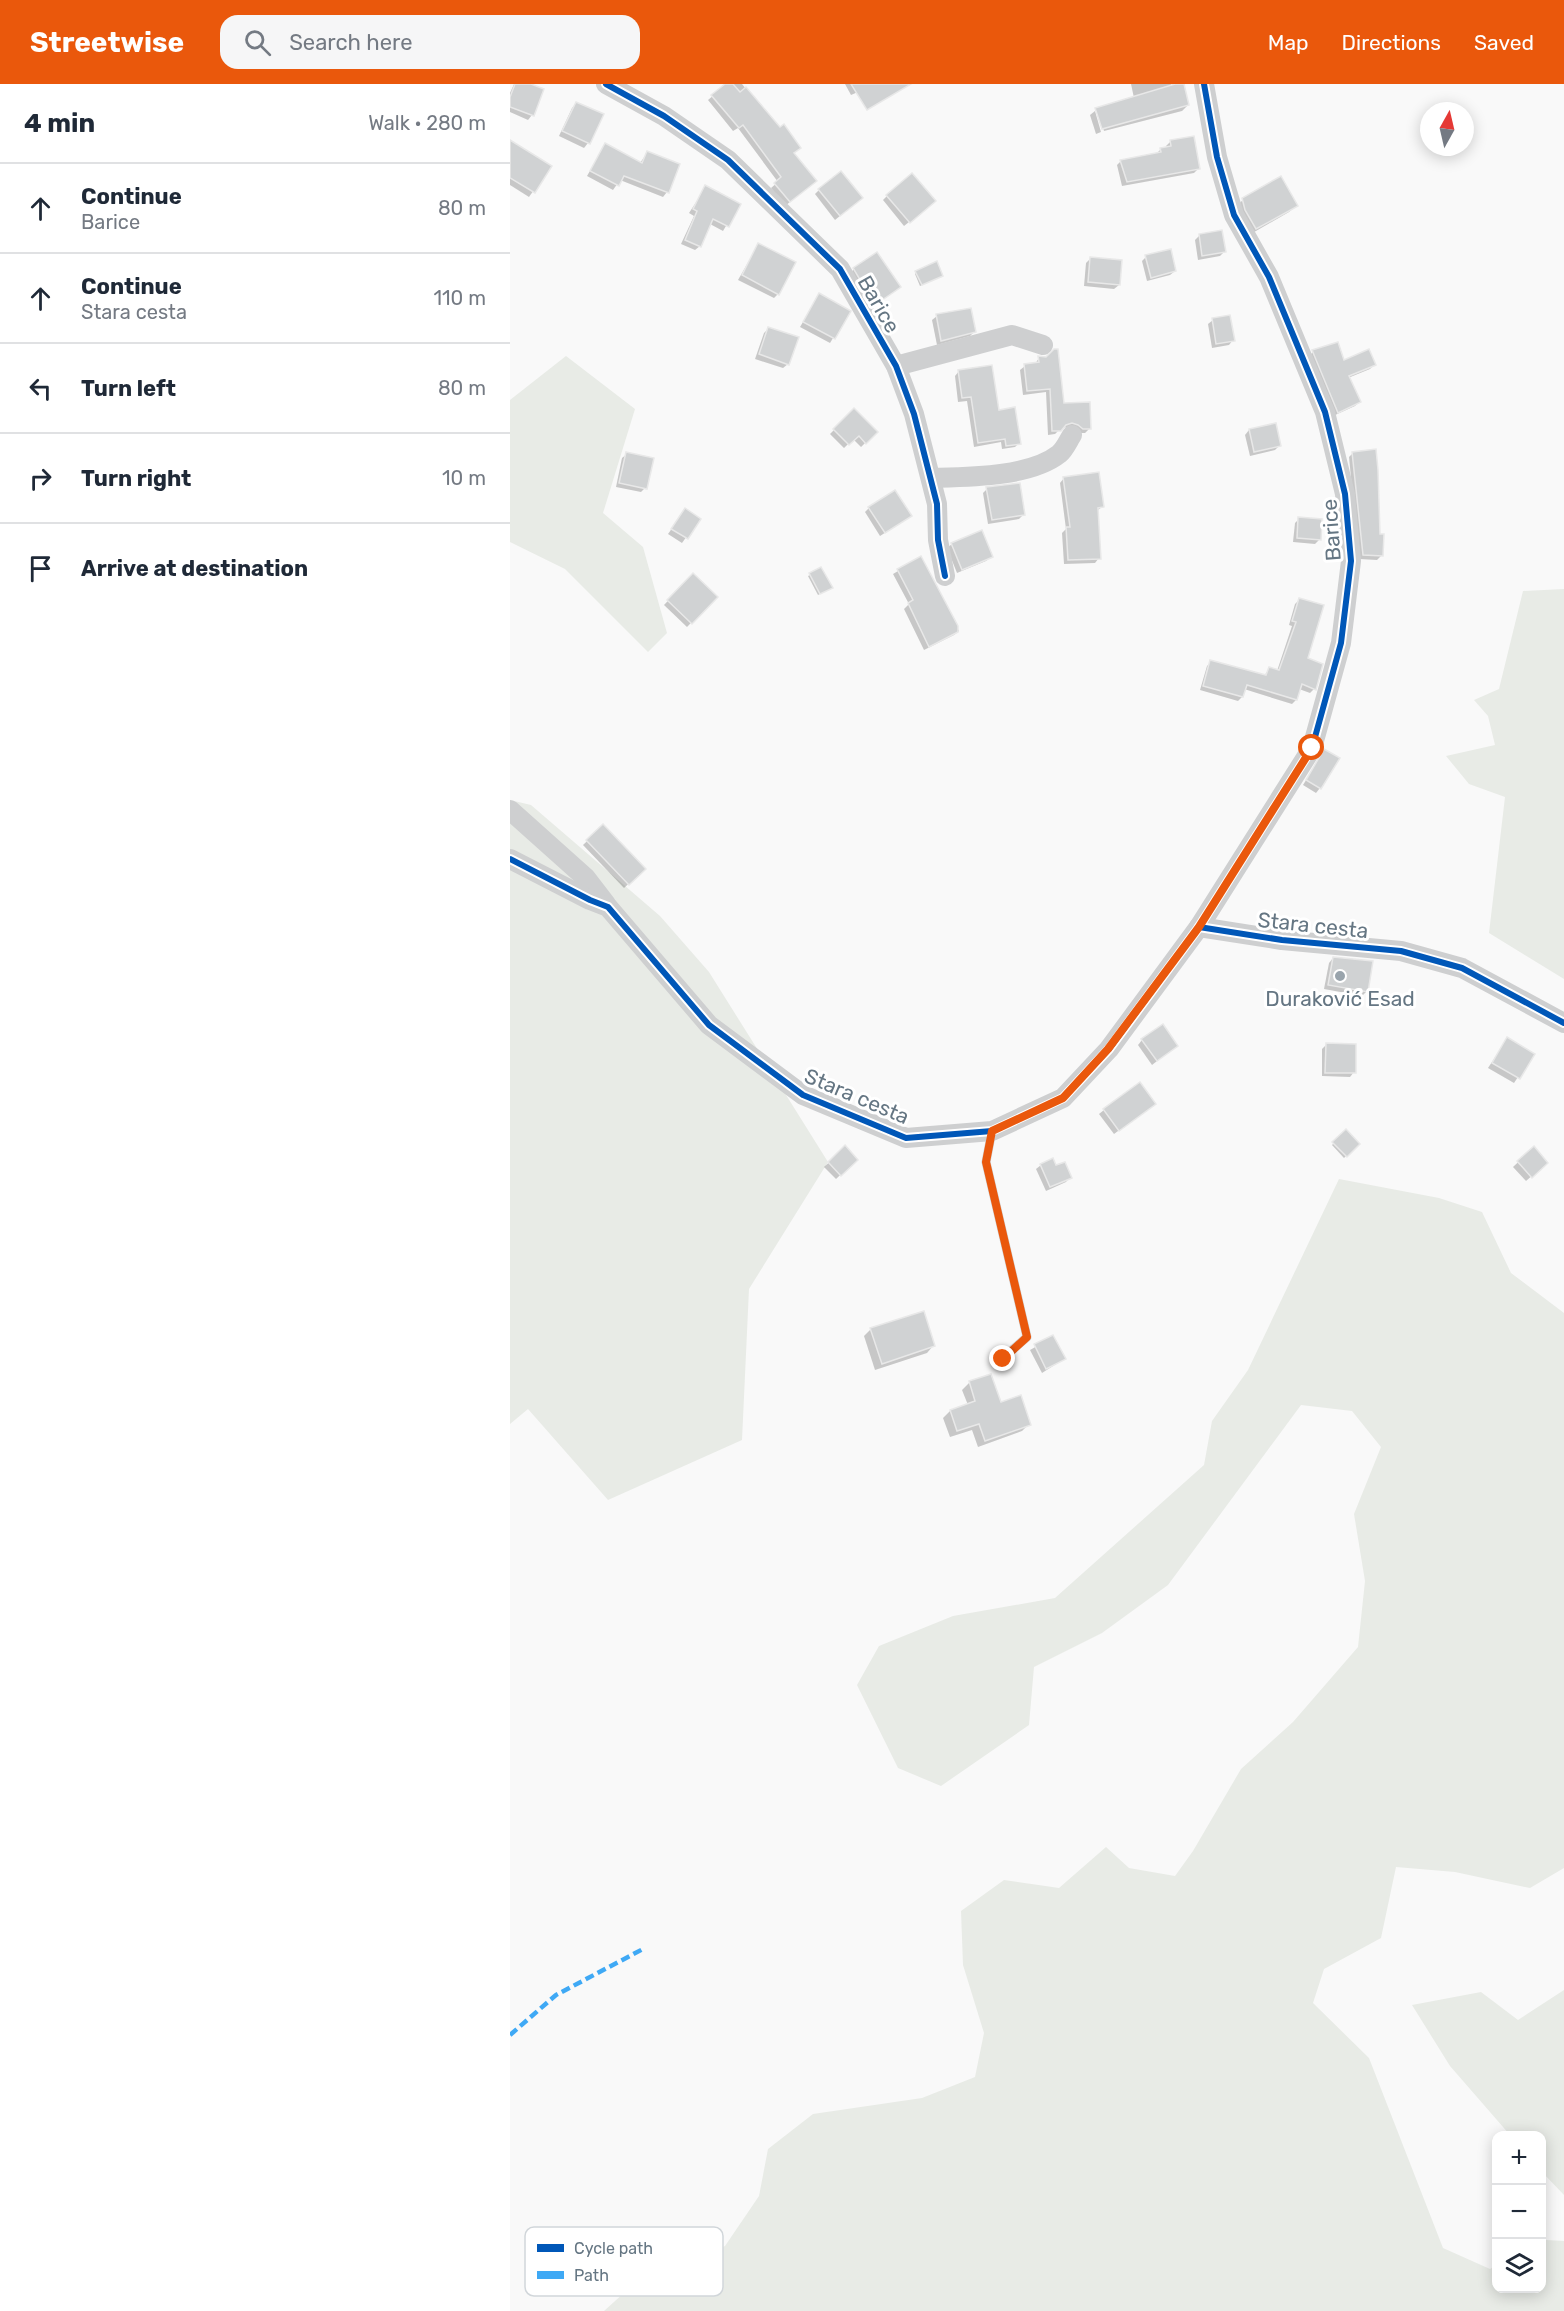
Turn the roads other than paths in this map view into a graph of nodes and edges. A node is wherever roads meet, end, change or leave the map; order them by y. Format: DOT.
graph roads {
  1 [pos="606,84"];
  2 [pos="1204,84"];
  3 [pos="1043,345"];
  4 [pos="896,366"];
  5 [pos="1072,435"];
  6 [pos="932,478"];
  7 [pos="945,576"];
  8 [pos="510,810"];
  9 [pos="510,858"];
  10 [pos="608,907"];
  11 [pos="1199,927"];
  12 [pos="1564,1023"];
  13 [pos="992,1131"];
  14 [pos="1003,1359"];
  1 -- 4 [label="street, Barice"];
  2 -- 11 [label="street, Barice"];
  3 -- 4 [label="street, Barice"];
  4 -- 6 [label="street, Barice"];
  5 -- 6 [label="street"];
  6 -- 7 [label="street, Barice"];
  8 -- 10 [label="street, Stara cesta"];
  9 -- 10 [label="street, Stara cesta"];
  10 -- 13 [label="street, Stara cesta"];
  11 -- 12 [label="street, Stara cesta"];
  11 -- 13 [label="street, Stara cesta"];
  13 -- 14 [label="lane"];
}
